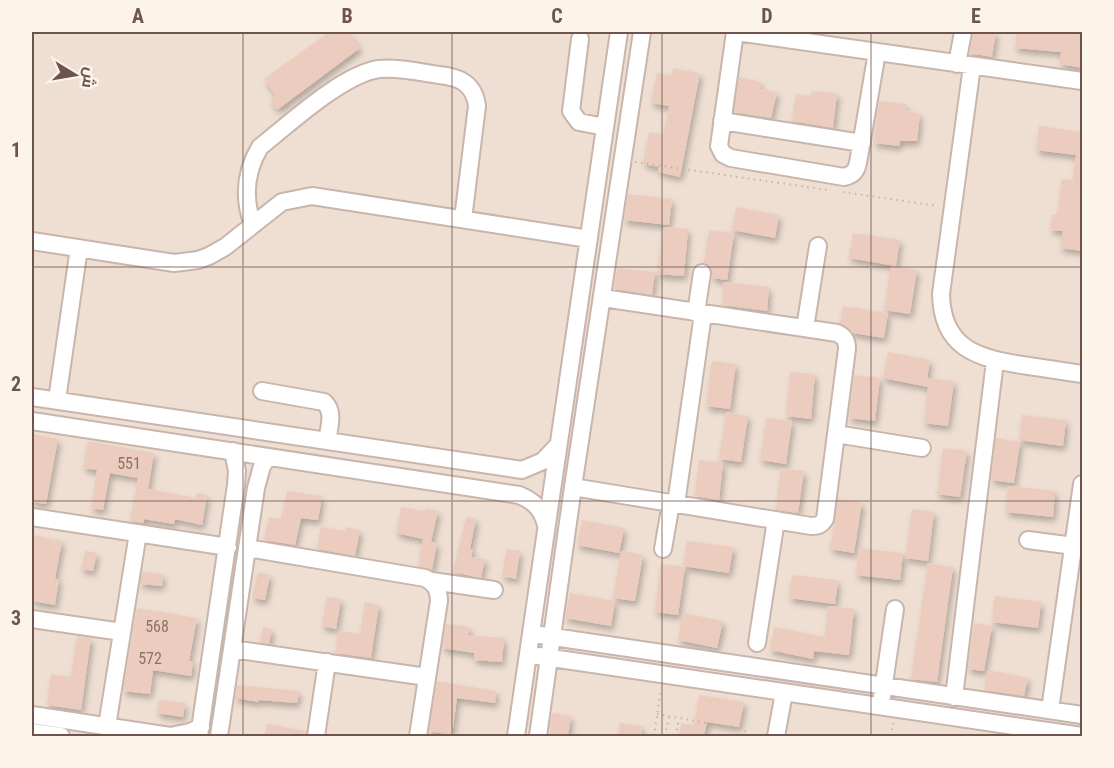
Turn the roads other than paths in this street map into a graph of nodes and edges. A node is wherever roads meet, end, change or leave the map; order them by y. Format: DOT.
graph roads {
  1 [pos="619,32"];
  2 [pos="642,32"];
  3 [pos="736,32"];
  4 [pos="963,32"];
  5 [pos="580,39"];
  6 [pos="877,52"];
  7 [pos="964,65"];
  8 [pos="1083,81"];
  9 [pos="722,121"];
  10 [pos="605,127"];
  11 [pos="862,143"];
  12 [pos="463,219"];
  13 [pos="253,225"];
  14 [pos="589,239"];
  15 [pos="32,241"];
  16 [pos="818,246"];
  17 [pos="80,248"];
  18 [pos="702,273"];
  19 [pos="603,298"];
  20 [pos="700,313"];
  21 [pos="805,328"];
  22 [pos="995,361"];
  23 [pos="1083,374"];
  24 [pos="262,391"];
  25 [pos="32,397"];
  26 [pos="57,400"];
  27 [pos="32,421"];
  28 [pos="836,434"];
  29 [pos="327,441"];
  30 [pos="558,445"];
  31 [pos="922,448"];
  32 [pos="233,451"];
  33 [pos="417,454"];
  34 [pos="268,457"];
  35 [pos="413,479"];
  36 [pos="1083,484"];
  37 [pos="236,485"];
  38 [pos="573,487"];
  39 [pos="256,488"];
  40 [pos="674,503"];
  41 [pos="32,517"];
  42 [pos="776,520"];
  43 [pos="546,526"];
  44 [pos="138,533"];
  45 [pos="1028,540"];
  46 [pos="1074,546"];
  47 [pos="228,547"];
  48 [pos="247,548"];
  49 [pos="663,549"];
  50 [pos="432,581"];
  51 [pos="494,590"];
  52 [pos="895,609"];
  53 [pos="32,619"];
  54 [pos="122,632"];
  55 [pos="531,633"];
  56 [pos="550,637"];
  57 [pos="756,643"];
  58 [pos="232,649"];
  59 [pos="528,654"];
  60 [pos="548,657"];
  61 [pos="327,663"];
  62 [pos="427,677"];
  63 [pos="883,686"];
  64 [pos="784,693"];
  65 [pos="954,697"];
  66 [pos="880,707"];
  67 [pos="1050,710"];
  68 [pos="32,715"];
  69 [pos="1083,715"];
  70 [pos="107,726"];
  71 [pos="32,732"];
  72 [pos="200,732"];
  73 [pos="61,736"];
  74 [pos="170,736"];
  75 [pos="219,736"];
  76 [pos="316,736"];
  77 [pos="418,736"];
  78 [pos="516,736"];
  79 [pos="538,736"];
  80 [pos="776,736"];
  81 [pos="1083,736"];
  1 -- 10 [label="street"];
  2 -- 19 [label="street"];
  3 -- 6 [label="street"];
  3 -- 9 [label="street"];
  4 -- 7 [label="street"];
  5 -- 10 [label="street"];
  6 -- 7 [label="street"];
  6 -- 11 [label="street"];
  7 -- 8 [label="street"];
  7 -- 22 [label="street"];
  9 -- 11 [label="street"];
  9 -- 11 [label="street"];
  10 -- 14 [label="street"];
  12 -- 13 [label="street"];
  12 -- 13 [label="street"];
  12 -- 14 [label="street"];
  13 -- 17 [label="street"];
  14 -- 30 [label="street"];
  15 -- 17 [label="street"];
  16 -- 21 [label="street"];
  17 -- 26 [label="street"];
  18 -- 20 [label="street"];
  19 -- 20 [label="street"];
  19 -- 38 [label="street"];
  20 -- 21 [label="street"];
  20 -- 40 [label="street"];
  21 -- 28 [label="street"];
  22 -- 23 [label="street"];
  22 -- 65 [label="street"];
  24 -- 29 [label="street"];
  25 -- 26 [label="street"];
  26 -- 29 [label="street"];
  27 -- 32 [label="street"];
  28 -- 31 [label="street"];
  28 -- 42 [label="street"];
  29 -- 33 [label="street"];
  30 -- 33 [label="street"];
  30 -- 43 [label="street"];
  32 -- 34 [label="street"];
  32 -- 37 [label="street"];
  33 -- 35 [label="street"];
  34 -- 35 [label="street"];
  34 -- 39 [label="street"];
  35 -- 43 [label="street"];
  36 -- 46 [label="street"];
  37 -- 39 [label="street"];
  37 -- 47 [label="street"];
  38 -- 40 [label="street"];
  38 -- 56 [label="street"];
  39 -- 48 [label="street"];
  40 -- 42 [label="street"];
  40 -- 49 [label="street"];
  41 -- 44 [label="street"];
  42 -- 57 [label="street"];
  43 -- 55 [label="street"];
  44 -- 47 [label="street"];
  44 -- 54 [label="street"];
  45 -- 46 [label="street"];
  46 -- 67 [label="street"];
  47 -- 72 [label="street"];
  48 -- 50 [label="street"];
  48 -- 58 [label="street"];
  50 -- 51 [label="street"];
  50 -- 62 [label="street"];
  52 -- 63 [label="street"];
  53 -- 54 [label="street"];
  54 -- 70 [label="street"];
  55 -- 56 [label="street"];
  55 -- 59 [label="street"];
  56 -- 60 [label="street"];
  56 -- 63 [label="street"];
  58 -- 61 [label="street"];
  58 -- 75 [label="street"];
  59 -- 60 [label="street"];
  59 -- 78 [label="street"];
  60 -- 64 [label="street"];
  60 -- 79 [label="street"];
  61 -- 62 [label="street"];
  61 -- 76 [label="street"];
  62 -- 77 [label="street"];
  63 -- 65 [label="street"];
  63 -- 66 [label="street"];
  64 -- 66 [label="street"];
  64 -- 80 [label="street"];
  65 -- 67 [label="street"];
  66 -- 81 [label="street"];
  67 -- 69 [label="street"];
  68 -- 70 [label="street"];
  70 -- 74 [label="street"];
  71 -- 73 [label="street"];
  72 -- 74 [label="street"];
}
